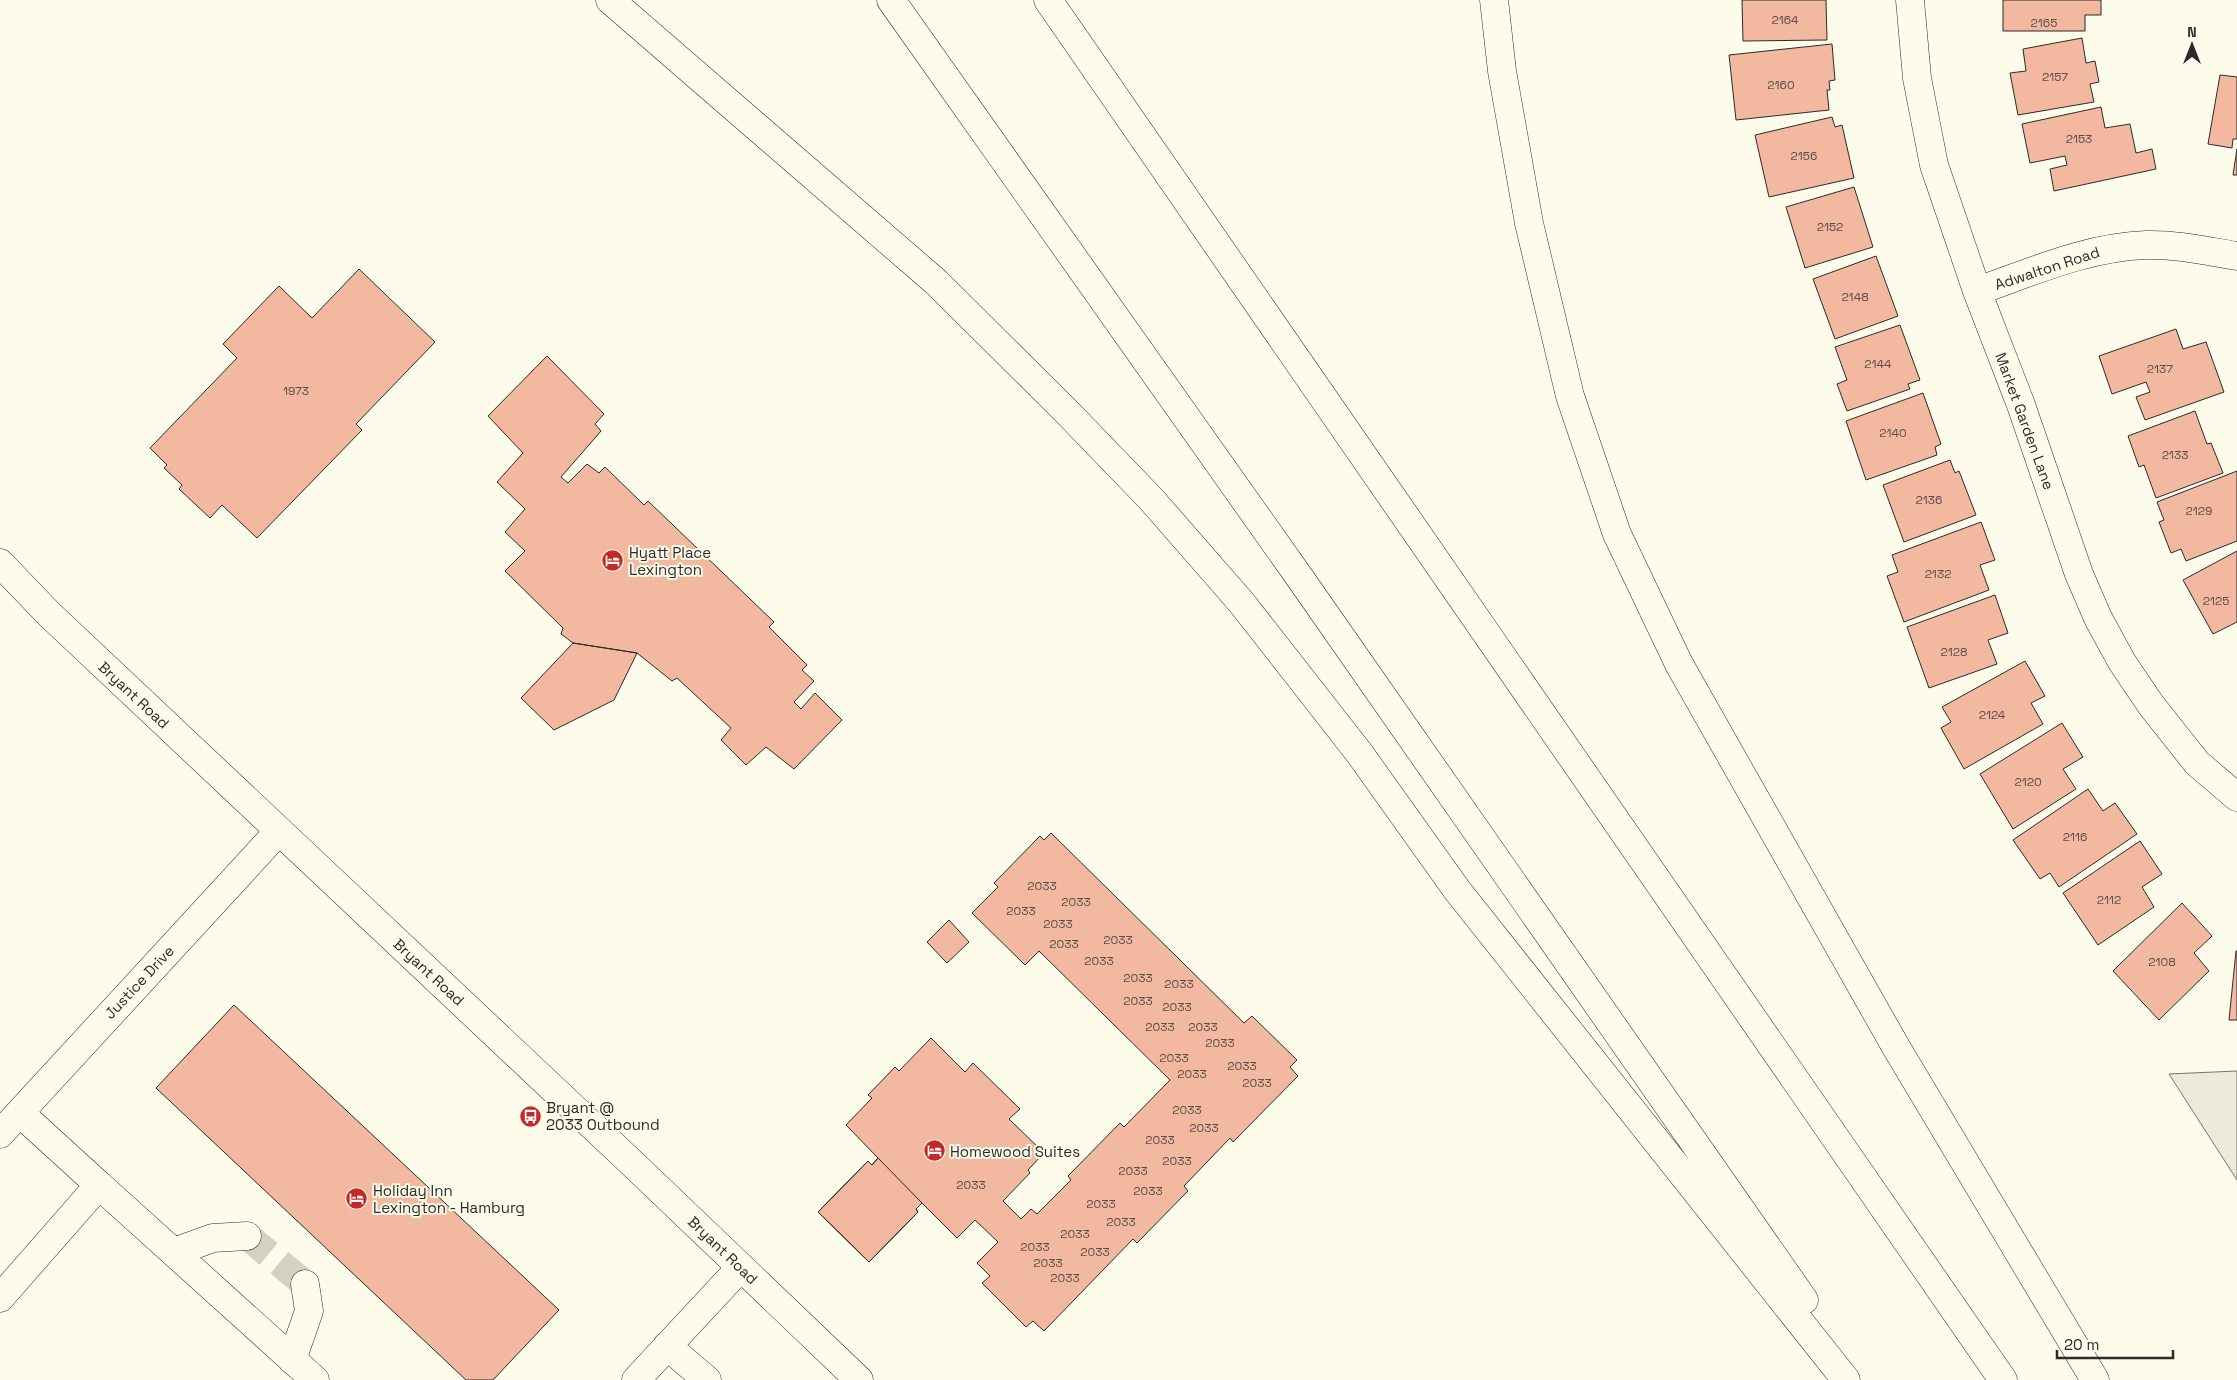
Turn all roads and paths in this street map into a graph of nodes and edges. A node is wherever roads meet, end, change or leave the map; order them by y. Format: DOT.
graph roads {
  1 [pos="610,0"];
  2 [pos="891,0"];
  3 [pos="1048,0"];
  4 [pos="1494,0"];
  5 [pos="1910,0"];
  6 [pos="2237,256"];
  7 [pos="1977,291"];
  8 [pos="0,563"];
  9 [pos="2237,797"];
  10 [pos="279,831"];
  11 [pos="20,1112"];
  12 [pos="0,1134"];
  13 [pos="98,1185"];
  14 [pos="247,1236"];
  15 [pos="174,1252"];
  16 [pos="741,1267"];
  17 [pos="305,1284"];
  18 [pos="0,1298"];
  19 [pos="667,1346"];
  20 [pos="292,1360"];
  21 [pos="314,1380"];
  22 [pos="636,1380"];
  23 [pos="707,1380"];
  24 [pos="859,1380"];
  25 [pos="1846,1380"];
  26 [pos="1860,1380"];
  27 [pos="2003,1380"];
  28 [pos="2095,1380"];
  1 -- 25 [label="main road"];
  2 -- 26 [label="main road"];
  3 -- 27 [label="main road"];
  4 -- 28 [label="main road"];
  5 -- 7 [label="main road, Market Garden Lane"];
  6 -- 7 [label="main road, Adwalton Road"];
  7 -- 9 [label="main road, Market Garden Lane"];
  8 -- 10 [label="main road, Bryant Road"];
  10 -- 11 [label="main road, Justice Drive"];
  10 -- 16 [label="main road, Bryant Road"];
  11 -- 12 [label="main road, Justice Drive"];
  11 -- 13 [label="main road"];
  13 -- 15 [label="main road"];
  13 -- 18 [label="main road"];
  14 -- 15 [label="main road"];
  15 -- 20 [label="main road"];
  16 -- 19 [label="main road"];
  16 -- 24 [label="main road, Bryant Road"];
  17 -- 20 [label="main road"];
  19 -- 22 [label="main road"];
  19 -- 23 [label="main road"];
  20 -- 21 [label="main road"];
}
